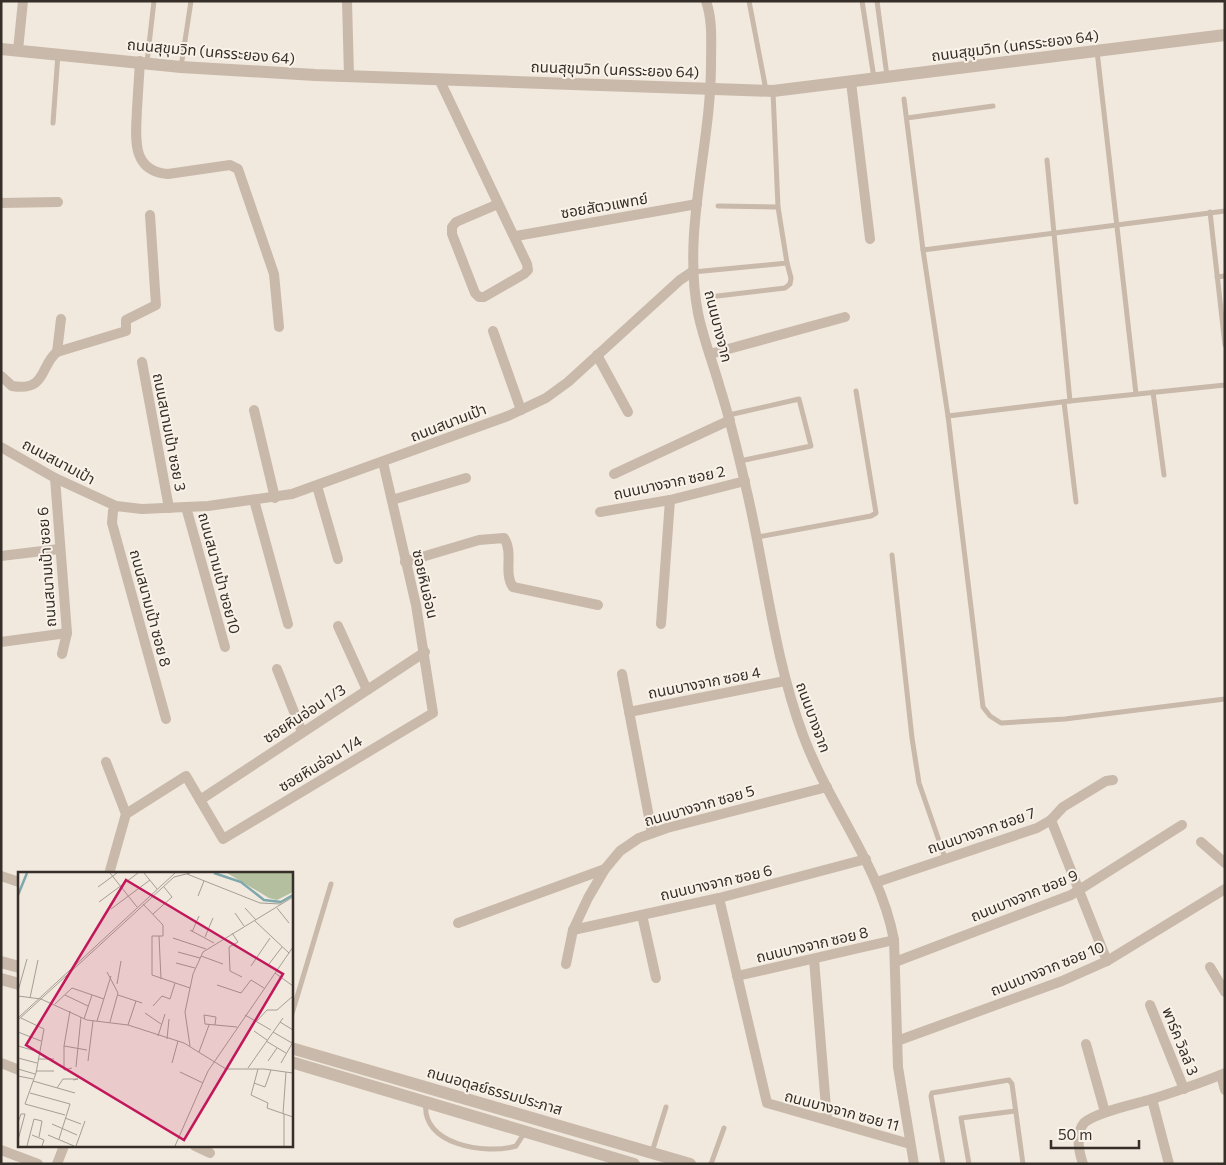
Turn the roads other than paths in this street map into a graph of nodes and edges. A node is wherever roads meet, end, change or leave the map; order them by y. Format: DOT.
graph roads {
  1 [pos="23,1"];
  2 [pos="154,1"];
  3 [pos="191,1"];
  4 [pos="347,1"];
  5 [pos="706,1"];
  6 [pos="749,1"];
  7 [pos="862,1"];
  8 [pos="877,1"];
  9 [pos="1225,35"];
  10 [pos="1,49"];
  11 [pos="18,50"];
  12 [pos="1097,51"];
  13 [pos="58,54"];
  14 [pos="144,62"];
  15 [pos="181,67"];
  16 [pos="349,76"];
  17 [pos="880,78"];
  18 [pos="440,81"];
  19 [pos="851,82"];
  20 [pos="712,88"];
  21 [pos="770,91"];
  22 [pos="904,99"];
  23 [pos="994,106"];
  24 [pos="907,118"];
  25 [pos="53,123"];
  26 [pos="1047,160"];
  27 [pos="58,202"];
  28 [pos="1,203"];
  29 [pos="498,204"];
  30 [pos="697,204"];
  31 [pos="718,206"];
  32 [pos="778,207"];
  33 [pos="1225,211"];
  34 [pos="1210,212"];
  35 [pos="150,215"];
  36 [pos="1116,224"];
  37 [pos="1054,232"];
  38 [pos="516,236"];
  39 [pos="870,239"];
  40 [pos="923,250"];
  41 [pos="787,263"];
  42 [pos="692,272"];
  43 [pos="1225,276"];
  44 [pos="1217,277"];
  45 [pos="709,297"];
  46 [pos="844,317"];
  47 [pos="62,319"];
  48 [pos="279,327"];
  49 [pos="493,331"];
  50 [pos="1225,345"];
  51 [pos="58,352"];
  52 [pos="710,354"];
  53 [pos="597,355"];
  54 [pos="142,362"];
  55 [pos="1,376"];
  56 [pos="1225,385"];
  57 [pos="856,391"];
  58 [pos="1153,392"];
  59 [pos="1136,394"];
  60 [pos="1067,401"];
  61 [pos="254,410"];
  62 [pos="521,410"];
  63 [pos="628,412"];
  64 [pos="948,416"];
  65 [pos="729,418"];
  66 [pos="1,447"];
  67 [pos="740,461"];
  68 [pos="383,462"];
  69 [pos="614,474"];
  70 [pos="1164,475"];
  71 [pos="55,478"];
  72 [pos="466,478"];
  73 [pos="745,481"];
  74 [pos="317,486"];
  75 [pos="275,498"];
  76 [pos="254,500"];
  77 [pos="392,500"];
  78 [pos="670,500"];
  79 [pos="1076,502"];
  80 [pos="116,506"];
  81 [pos="186,507"];
  82 [pos="169,508"];
  83 [pos="600,512"];
  84 [pos="758,537"];
  85 [pos="59,549"];
  86 [pos="892,555"];
  87 [pos="1,556"];
  88 [pos="338,559"];
  89 [pos="405,562"];
  90 [pos="598,605"];
  91 [pos="288,624"];
  92 [pos="661,624"];
  93 [pos="338,626"];
  94 [pos="67,633"];
  95 [pos="1,642"];
  96 [pos="225,647"];
  97 [pos="425,652"];
  98 [pos="62,654"];
  99 [pos="276,669"];
  100 [pos="622,674"];
  101 [pos="785,681"];
  102 [pos="367,690"];
  103 [pos="1225,699"];
  104 [pos="628,712"];
  105 [pos="433,713"];
  106 [pos="166,719"];
  107 [pos="302,732"];
  108 [pos="106,762"];
  109 [pos="1114,780"];
  110 [pos="827,786"];
  111 [pos="200,800"];
  112 [pos="126,814"];
  113 [pos="1051,820"];
  114 [pos="1182,825"];
  115 [pos="652,833"];
  116 [pos="1201,842"];
  117 [pos="945,858"];
  118 [pos="866,859"];
  119 [pos="1225,863"];
  120 [pos="605,870"];
  121 [pos="110,872"];
  122 [pos="1,876"];
  123 [pos="18,882"];
  124 [pos="877,882"];
  125 [pos="331,884"];
  126 [pos="1225,890"];
  127 [pos="1079,891"];
  128 [pos="720,898"];
  129 [pos="642,915"];
  130 [pos="458,923"];
  131 [pos="573,930"];
  132 [pos="894,940"];
  133 [pos="814,959"];
  134 [pos="1108,961"];
  135 [pos="1,962"];
  136 [pos="895,962"];
  137 [pos="566,964"];
  138 [pos="18,967"];
  139 [pos="1210,967"];
  140 [pos="737,976"];
  141 [pos="1,978"];
  142 [pos="656,978"];
  143 [pos="18,984"];
  144 [pos="1225,992"];
  145 [pos="1150,1005"];
  146 [pos="292,1014"];
  147 [pos="898,1041"];
  148 [pos="1086,1044"];
  149 [pos="292,1048"];
  150 [pos="292,1062"];
  151 [pos="1,1063"];
  152 [pos="18,1070"];
  153 [pos="1223,1074"];
  154 [pos="1184,1089"];
  155 [pos="1225,1090"];
  156 [pos="1152,1099"];
  157 [pos="426,1102"];
  158 [pos="483,1104"];
  159 [pos="666,1107"];
  160 [pos="1015,1111"];
  161 [pos="1105,1112"];
  162 [pos="479,1118"];
  163 [pos="827,1120"];
  164 [pos="724,1128"];
  165 [pos="525,1131"];
  166 [pos="910,1144"];
  167 [pos="63,1148"];
  168 [pos="199,1148"];
  169 [pos="1,1150"];
  170 [pos="652,1152"];
  171 [pos="210,1153"];
  172 [pos="38,1164"];
  173 [pos="57,1164"];
  174 [pos="634,1164"];
  175 [pos="690,1164"];
  176 [pos="711,1164"];
  177 [pos="914,1164"];
  178 [pos="943,1164"];
  179 [pos="969,1164"];
  180 [pos="1023,1164"];
  181 [pos="1083,1164"];
  182 [pos="1169,1164"];
  1 -- 11 [label="street"];
  2 -- 14 [label="lane"];
  3 -- 15 [label="lane"];
  4 -- 16 [label="street"];
  5 -- 20 [label="street"];
  6 -- 21 [label="lane"];
  7 -- 17 [label="lane"];
  8 -- 17 [label="lane"];
  9 -- 12 [label="street, ถนนสุขุมวิท (นครระยอง 64)"];
  10 -- 11 [label="street, ถนนสุขุมวิท (นครระยอง 64)"];
  11 -- 13 [label="street, ถนนสุขุมวิท (นครระยอง 64)"];
  12 -- 17 [label="street, ถนนสุขุมวิท (นครระยอง 64)"];
  12 -- 36 [label="lane"];
  13 -- 14 [label="street, ถนนสุขุมวิท (นครระยอง 64)"];
  13 -- 25 [label="lane"];
  14 -- 15 [label="street, ถนนสุขุมวิท (นครระยอง 64)"];
  14 -- 48 [label="street"];
  15 -- 16 [label="street, ถนนสุขุมวิท (นครระยอง 64)"];
  16 -- 18 [label="street, ถนนสุขุมวิท (นครระยอง 64)"];
  17 -- 19 [label="street, ถนนสุขุมวิท (นครระยอง 64)"];
  18 -- 20 [label="street, ถนนสุขุมวิท (นครระยอง 64)"];
  18 -- 29 [label="street"];
  19 -- 21 [label="street, ถนนสุขุมวิท (นครระยอง 64)"];
  19 -- 39 [label="street"];
  20 -- 21 [label="street, ถนนสุขุมวิท (นครระยอง 64)"];
  20 -- 30 [label="street"];
  21 -- 32 [label="lane"];
  22 -- 24 [label="lane"];
  23 -- 24 [label="lane"];
  24 -- 40 [label="lane"];
  26 -- 37 [label="lane"];
  27 -- 28 [label="street"];
  29 -- 38 [label="street"];
  29 -- 38 [label="street"];
  30 -- 38 [label="street, ซอยสัตวแพทย์"];
  30 -- 42 [label="street"];
  31 -- 32 [label="lane"];
  32 -- 41 [label="lane"];
  33 -- 34 [label="lane"];
  34 -- 36 [label="lane"];
  34 -- 44 [label="lane"];
  35 -- 51 [label="street"];
  36 -- 37 [label="lane"];
  36 -- 59 [label="lane"];
  37 -- 40 [label="lane"];
  37 -- 60 [label="lane"];
  40 -- 64 [label="lane"];
  41 -- 42 [label="lane"];
  41 -- 45 [label="lane"];
  42 -- 52 [label="street, ถนนบางจาก"];
  42 -- 53 [label="street, ถนนสนามเป้า"];
  43 -- 44 [label="lane"];
  44 -- 50 [label="lane"];
  46 -- 52 [label="street"];
  47 -- 51 [label="street"];
  49 -- 62 [label="street"];
  51 -- 55 [label="street"];
  52 -- 65 [label="street, ถนนบางจาก"];
  53 -- 62 [label="street, ถนนสนามเป้า"];
  53 -- 63 [label="street"];
  54 -- 82 [label="street, ถนนสนามเป้า ซอย 3"];
  56 -- 58 [label="lane"];
  57 -- 84 [label="lane"];
  58 -- 59 [label="lane"];
  58 -- 70 [label="lane"];
  59 -- 60 [label="lane"];
  60 -- 64 [label="lane"];
  60 -- 79 [label="lane"];
  61 -- 75 [label="street"];
  62 -- 68 [label="street, ถนนสนามเป้า"];
  64 -- 103 [label="lane"];
  65 -- 67 [label="street, ถนนบางจาก"];
  65 -- 67 [label="lane"];
  65 -- 69 [label="street"];
  66 -- 71 [label="street, ถนนสนามเป้า"];
  67 -- 73 [label="street, ถนนบางจาก"];
  68 -- 74 [label="street, ถนนสนามเป้า"];
  68 -- 77 [label="street, ซอยหินอ่อน"];
  71 -- 80 [label="street, ถนนสนามเป้า"];
  71 -- 85 [label="street, ถนนสนามเป้า ซอย 6"];
  72 -- 77 [label="street"];
  73 -- 78 [label="street, ถนนบางจาก ซอย 2"];
  73 -- 84 [label="street, ถนนบางจาก"];
  74 -- 75 [label="street, ถนนสนามเป้า"];
  74 -- 88 [label="street"];
  75 -- 76 [label="street, ถนนสนามเป้า"];
  76 -- 81 [label="street, ถนนสนามเป้า"];
  76 -- 91 [label="street"];
  77 -- 89 [label="street, ซอยหินอ่อน"];
  78 -- 83 [label="street, ถนนบางจาก ซอย 2"];
  78 -- 92 [label="street"];
  80 -- 82 [label="street, ถนนสนามเป้า"];
  80 -- 106 [label="street, ถนนสนามเป้า ซอย 8"];
  81 -- 82 [label="street, ถนนสนามเป้า"];
  81 -- 96 [label="street, ถนนสนามเป้า ซอย10"];
  84 -- 101 [label="street, ถนนบางจาก"];
  85 -- 87 [label="street"];
  85 -- 94 [label="street, ถนนสนามเป้า ซอย 6"];
  86 -- 117 [label="lane"];
  89 -- 90 [label="street"];
  89 -- 97 [label="street, ซอยหินอ่อน"];
  93 -- 102 [label="street"];
  94 -- 95 [label="street"];
  94 -- 98 [label="street, ถนนสนามเป้า ซอย 6"];
  97 -- 102 [label="street, ซอยหินอ่อน 1/3"];
  97 -- 105 [label="street, ซอยหินอ่อน"];
  99 -- 107 [label="street"];
  100 -- 104 [label="street"];
  101 -- 104 [label="street, ถนนบางจาก ซอย 4"];
  101 -- 110 [label="street, ถนนบางจาก"];
  102 -- 107 [label="street, ซอยหินอ่อน 1/3"];
  104 -- 115 [label="street"];
  105 -- 111 [label="street, ซอยหินอ่อน 1/4"];
  107 -- 111 [label="street, ซอยหินอ่อน 1/3"];
  108 -- 112 [label="street"];
  109 -- 113 [label="street, ถนนบางจาก ซอย 7"];
  110 -- 115 [label="street, ถนนบางจาก ซอย 5"];
  110 -- 118 [label="street, ถนนบางจาก"];
  111 -- 112 [label="street"];
  112 -- 121 [label="street"];
  113 -- 117 [label="street, ถนนบางจาก ซอย 7"];
  113 -- 127 [label="street"];
  114 -- 127 [label="street, ถนนบางจาก ซอย 9"];
  115 -- 120 [label="street, ถนนบางจาก ซอย 5"];
  116 -- 119 [label="street"];
  117 -- 124 [label="street, ถนนบางจาก ซอย 7"];
  118 -- 124 [label="street, ถนนบางจาก"];
  118 -- 128 [label="street, ถนนบางจาก ซอย 6"];
  120 -- 130 [label="street"];
  120 -- 131 [label="street, ถนนบางจาก ซอย 5"];
  122 -- 123 [label="street"];
  124 -- 132 [label="street, ถนนบางจาก"];
  125 -- 146 [label="lane"];
  126 -- 134 [label="street, ถนนบางจาก ซอย 10"];
  127 -- 134 [label="street"];
  127 -- 136 [label="street, ถนนบางจาก ซอย 9"];
  128 -- 129 [label="street, ถนนบางจาก ซอย 6"];
  128 -- 140 [label="street"];
  129 -- 131 [label="street, ถนนบางจาก ซอย 6"];
  129 -- 142 [label="street"];
  131 -- 137 [label="street, ถนนบางจาก ซอย 5"];
  132 -- 133 [label="street, ถนนบางจาก ซอย 8"];
  132 -- 136 [label="street, ถนนบางจาก"];
  133 -- 140 [label="street, ถนนบางจาก ซอย 8"];
  133 -- 163 [label="street"];
  134 -- 147 [label="street, ถนนบางจาก ซอย 10"];
  135 -- 138 [label="street"];
  136 -- 147 [label="street, ถนนบางจาก"];
  139 -- 144 [label="street"];
  140 -- 163 [label="street, ถนนบางจาก ซอย 11"];
  141 -- 143 [label="street"];
  145 -- 154 [label="street, พาร์ค วิลล์ 3"];
  147 -- 166 [label="street, ถนนบางจาก"];
  148 -- 161 [label="street"];
  149 -- 158 [label="street, ถนนอดุลย์ธรรมประภาส"];
  150 -- 157 [label="street, ถนนอดุลย์ธรรมประภาส"];
  151 -- 152 [label="street"];
  153 -- 154 [label="street"];
  153 -- 155 [label="street"];
  154 -- 156 [label="street"];
  156 -- 161 [label="street"];
  156 -- 182 [label="street"];
  157 -- 162 [label="street, ถนนอดุลย์ธรรมประภาส"];
  157 -- 165 [label="lane"];
  158 -- 162 [label="street"];
  158 -- 170 [label="street, ถนนอดุลย์ธรรมประภาส"];
  159 -- 170 [label="lane"];
  160 -- 178 [label="lane"];
  160 -- 179 [label="lane"];
  160 -- 180 [label="lane"];
  161 -- 181 [label="street"];
  162 -- 165 [label="street, ถนนอดุลย์ธรรมประภาส"];
  163 -- 166 [label="street, ถนนบางจาก ซอย 11"];
  164 -- 176 [label="lane"];
  165 -- 174 [label="street, ถนนอดุลย์ธรรมประภาส"];
  166 -- 177 [label="street, ถนนบางจาก"];
  167 -- 173 [label="street"];
  168 -- 171 [label="street"];
  169 -- 172 [label="street"];
  170 -- 175 [label="street, ถนนอดุลย์ธรรมประภาส"];
}
